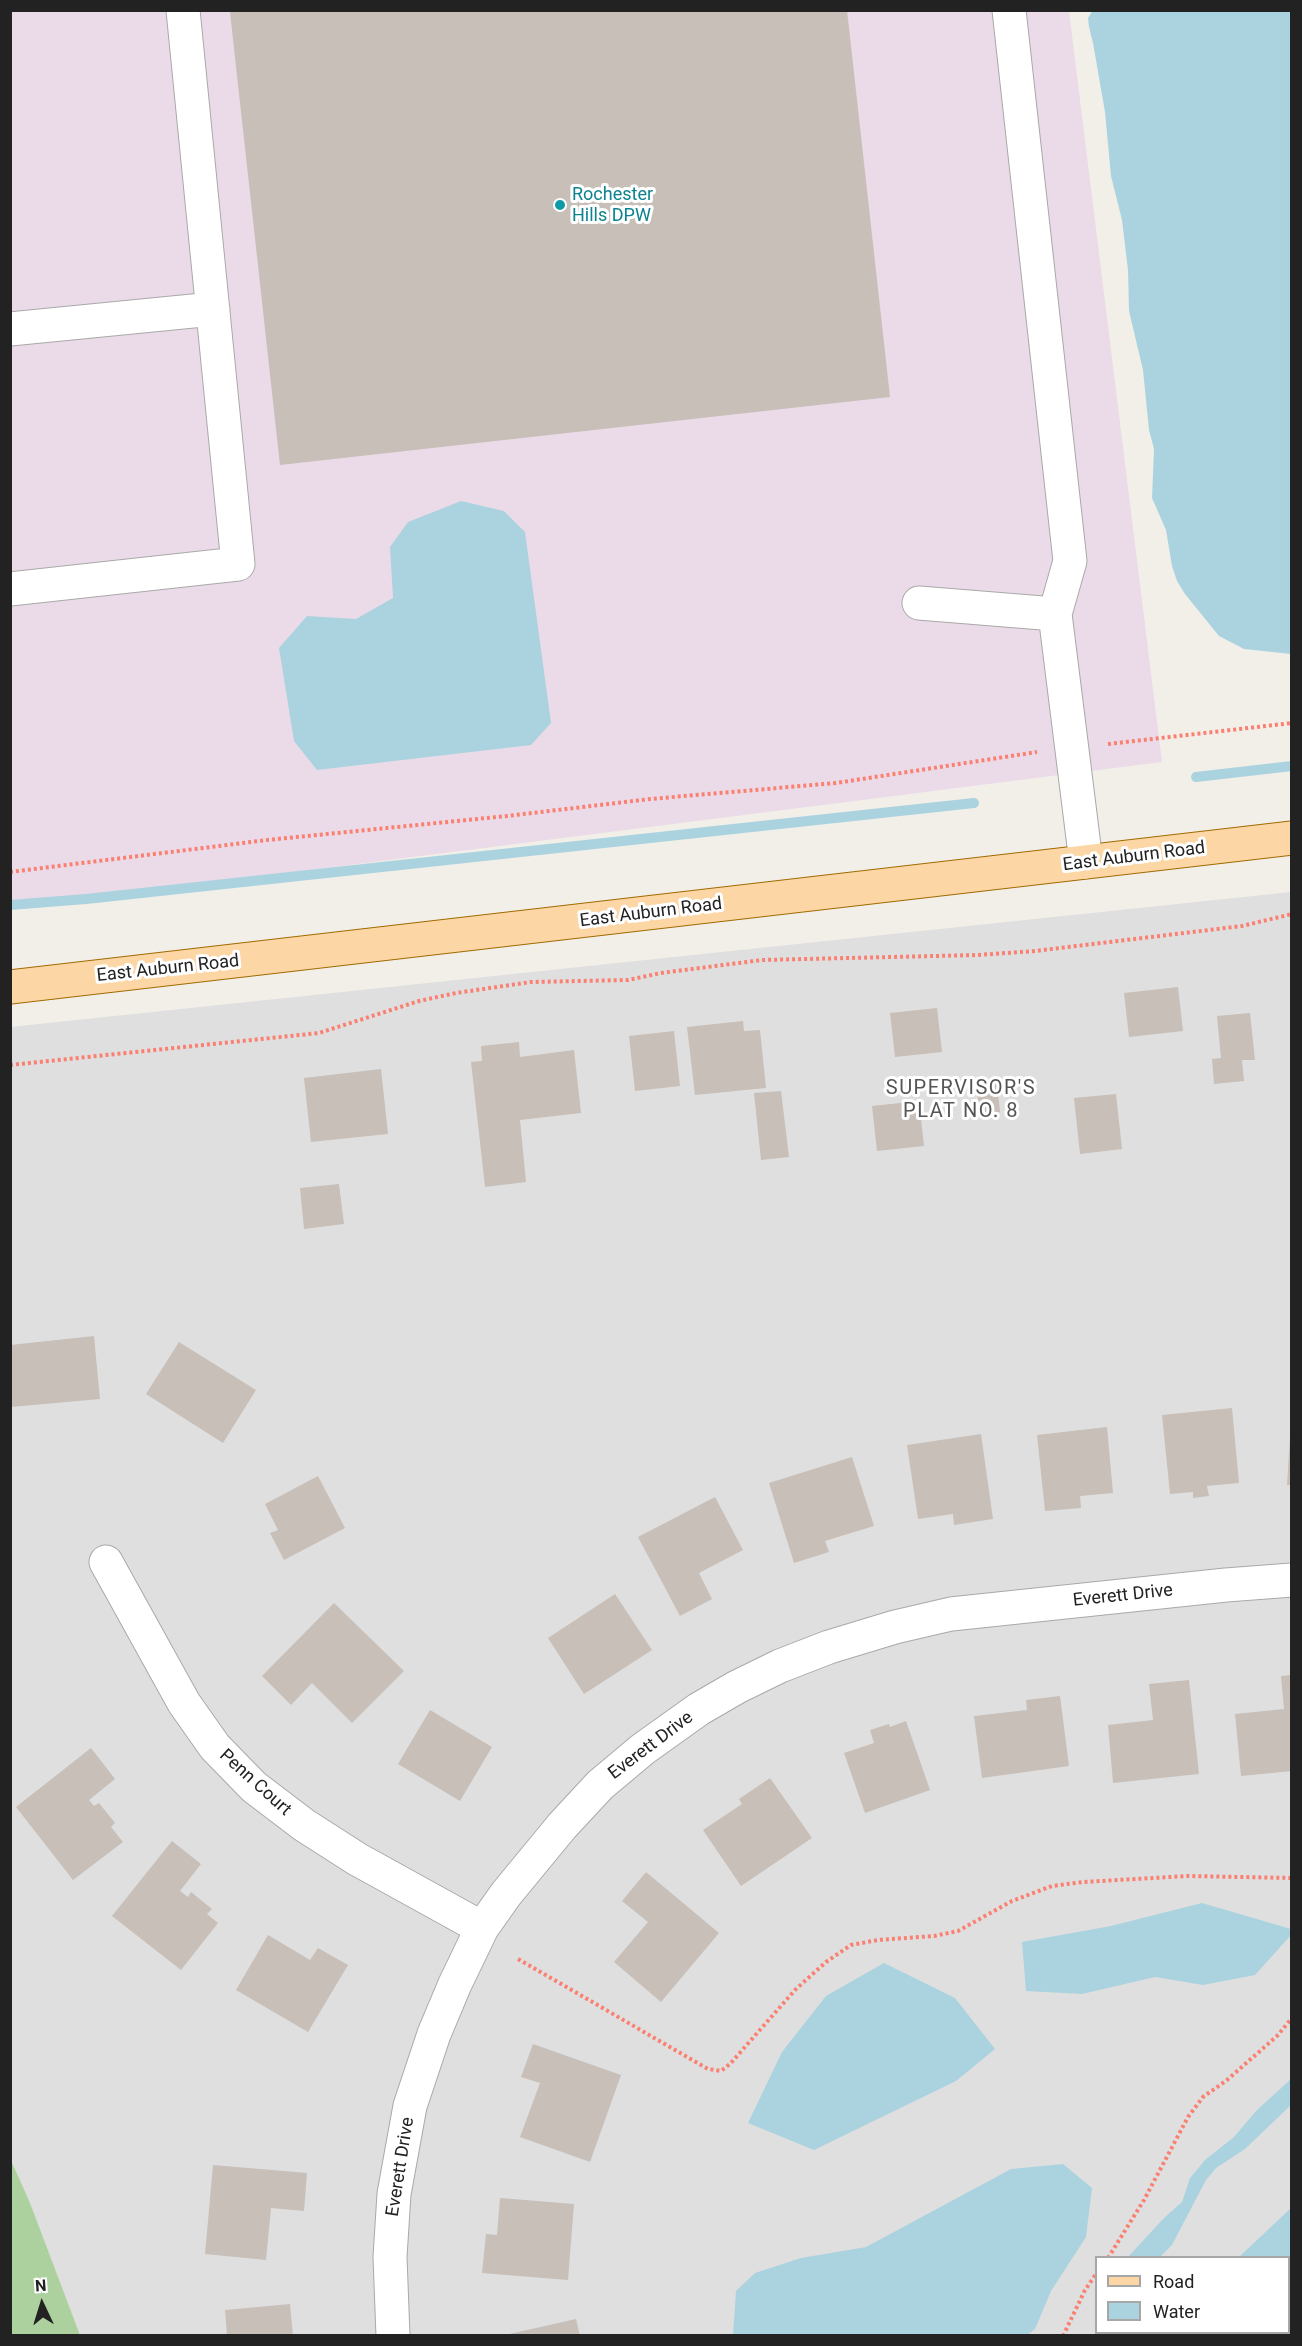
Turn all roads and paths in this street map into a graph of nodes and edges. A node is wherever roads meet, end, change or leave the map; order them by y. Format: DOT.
graph roads {
  1 [pos="183,10"];
  2 [pos="1009,10"];
  3 [pos="213,309"];
  4 [pos="10,329"];
  5 [pos="10,589"];
  6 [pos="919,603"];
  7 [pos="1055,614"];
  8 [pos="1292,723"];
  9 [pos="1108,744"];
  10 [pos="1035,752"];
  11 [pos="1292,838"];
  12 [pos="1086,862"];
  13 [pos="10,872"];
  14 [pos="1292,914"];
  15 [pos="10,987"];
  16 [pos="10,1065"];
  17 [pos="106,1562"];
  18 [pos="1292,1580"];
  19 [pos="1292,1878"];
  20 [pos="482,1928"];
  21 [pos="518,1959"];
  22 [pos="1292,2018"];
  23 [pos="1109,2256"];
  24 [pos="1095,2275"];
  25 [pos="393,2336"];
  26 [pos="1063,2336"];
  1 -- 3 [label="street"];
  2 -- 7 [label="street"];
  3 -- 4 [label="street"];
  3 -- 5 [label="street"];
  6 -- 7 [label="street"];
  7 -- 12 [label="street"];
  8 -- 9 [label="path"];
  10 -- 13 [label="path"];
  11 -- 12 [label="main road, East Auburn Road"];
  12 -- 15 [label="main road, East Auburn Road"];
  14 -- 16 [label="path"];
  17 -- 20 [label="street, Penn Court"];
  18 -- 20 [label="street, Everett Drive"];
  19 -- 21 [label="path"];
  20 -- 25 [label="street, Everett Drive"];
  22 -- 23 [label="path"];
  24 -- 26 [label="path"];
}
